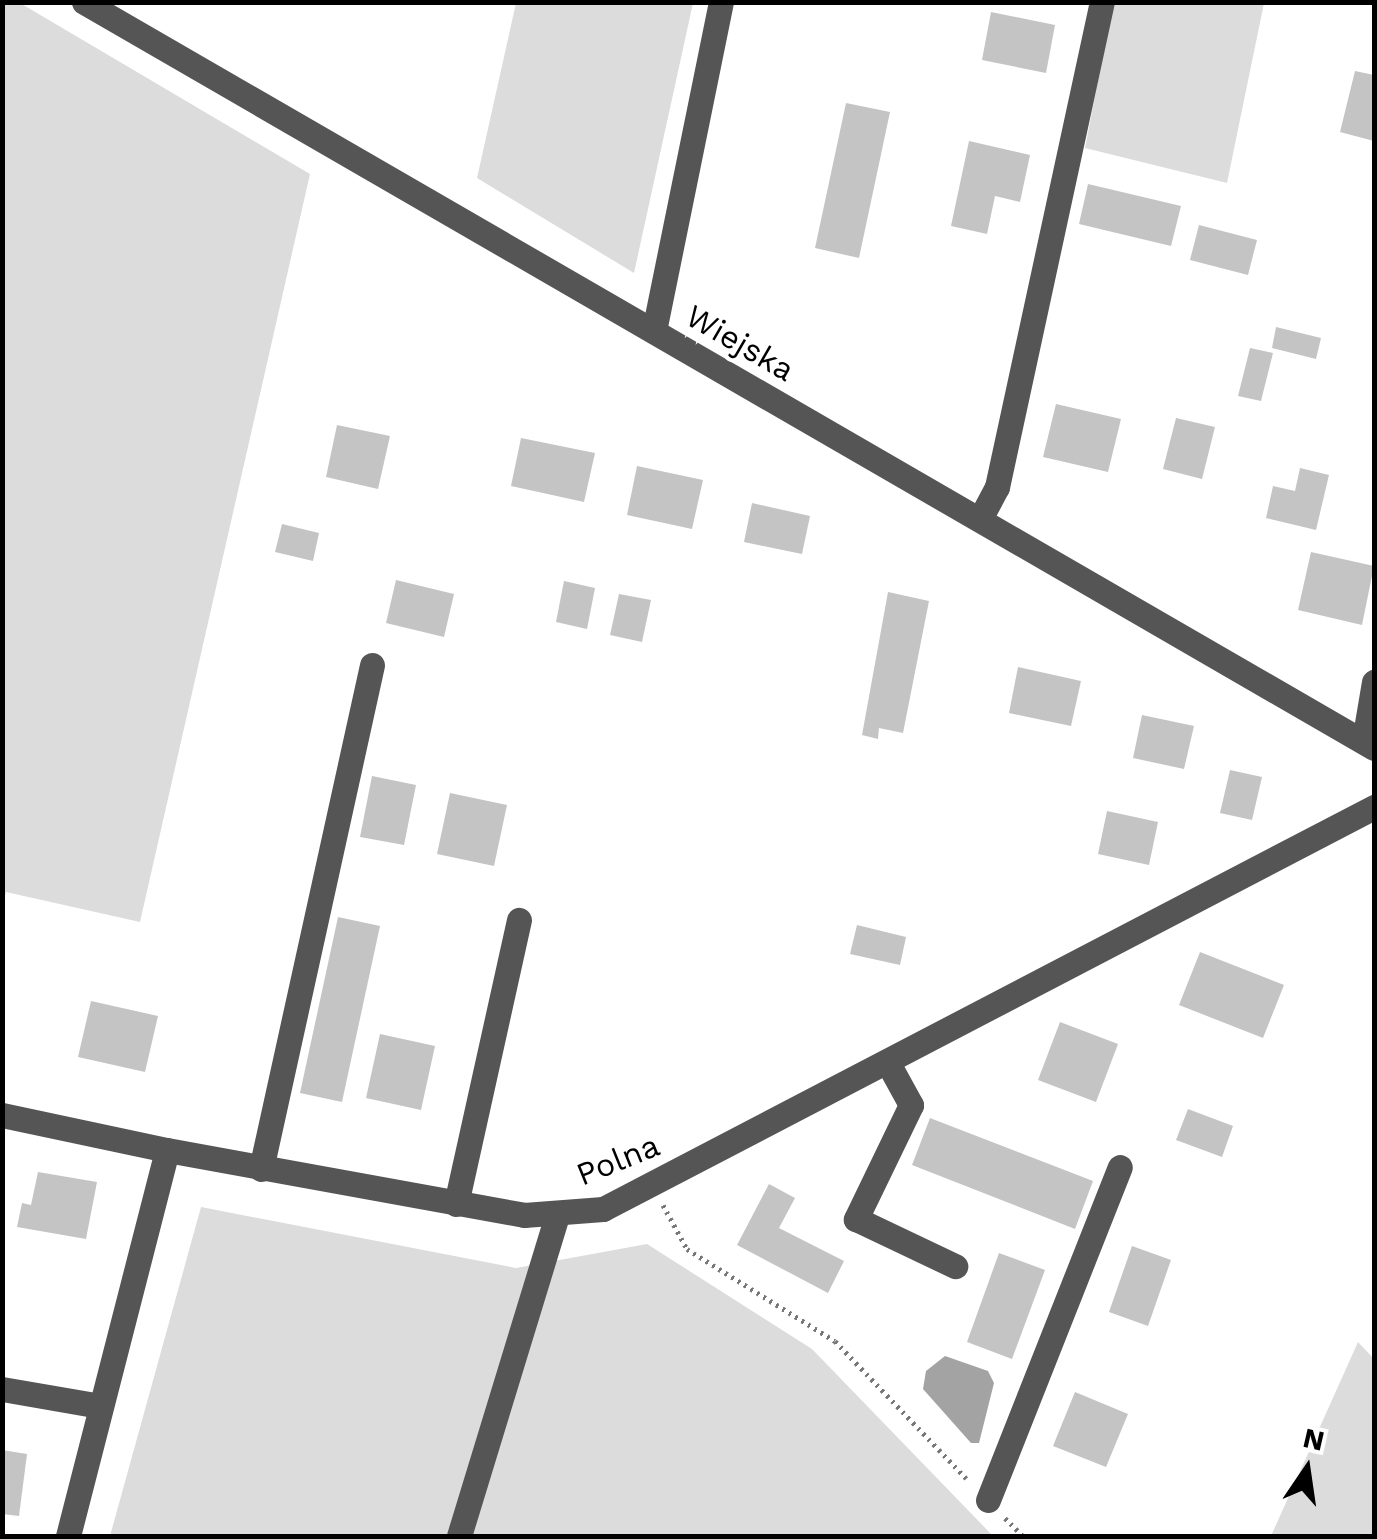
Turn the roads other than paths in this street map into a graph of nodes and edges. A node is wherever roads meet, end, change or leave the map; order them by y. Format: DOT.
graph roads {
  1 [pos="84,2"];
  2 [pos="721,2"];
  3 [pos="1102,2"];
  4 [pos="654,331"];
  5 [pos="980,518"];
  6 [pos="372,665"];
  7 [pos="1374,682"];
  8 [pos="1369,745"];
  9 [pos="1374,807"];
  10 [pos="519,920"];
  11 [pos="888,1063"];
  12 [pos="2,1115"];
  13 [pos="167,1150"];
  14 [pos="1120,1168"];
  15 [pos="262,1169"];
  16 [pos="456,1204"];
  17 [pos="557,1215"];
  18 [pos="955,1266"];
  19 [pos="2,1389"];
  20 [pos="100,1406"];
  21 [pos="988,1500"];
  22 [pos="68,1536"];
  23 [pos="459,1536"];
  1 -- 4 [label="street, Wiejska"];
  2 -- 4 [label="street"];
  3 -- 5 [label="street"];
  4 -- 5 [label="street, Wiejska"];
  5 -- 8 [label="street, Wiejska"];
  6 -- 15 [label="street"];
  7 -- 8 [label="street, Wiejska"];
  9 -- 11 [label="street, Polna"];
  10 -- 16 [label="street"];
  11 -- 17 [label="street, Polna"];
  11 -- 18 [label="street"];
  12 -- 13 [label="street, Polna"];
  13 -- 15 [label="street, Polna"];
  13 -- 20 [label="street"];
  14 -- 21 [label="street"];
  15 -- 16 [label="street, Polna"];
  16 -- 17 [label="street, Polna"];
  17 -- 23 [label="street"];
  19 -- 20 [label="street"];
  20 -- 22 [label="street"];
}
